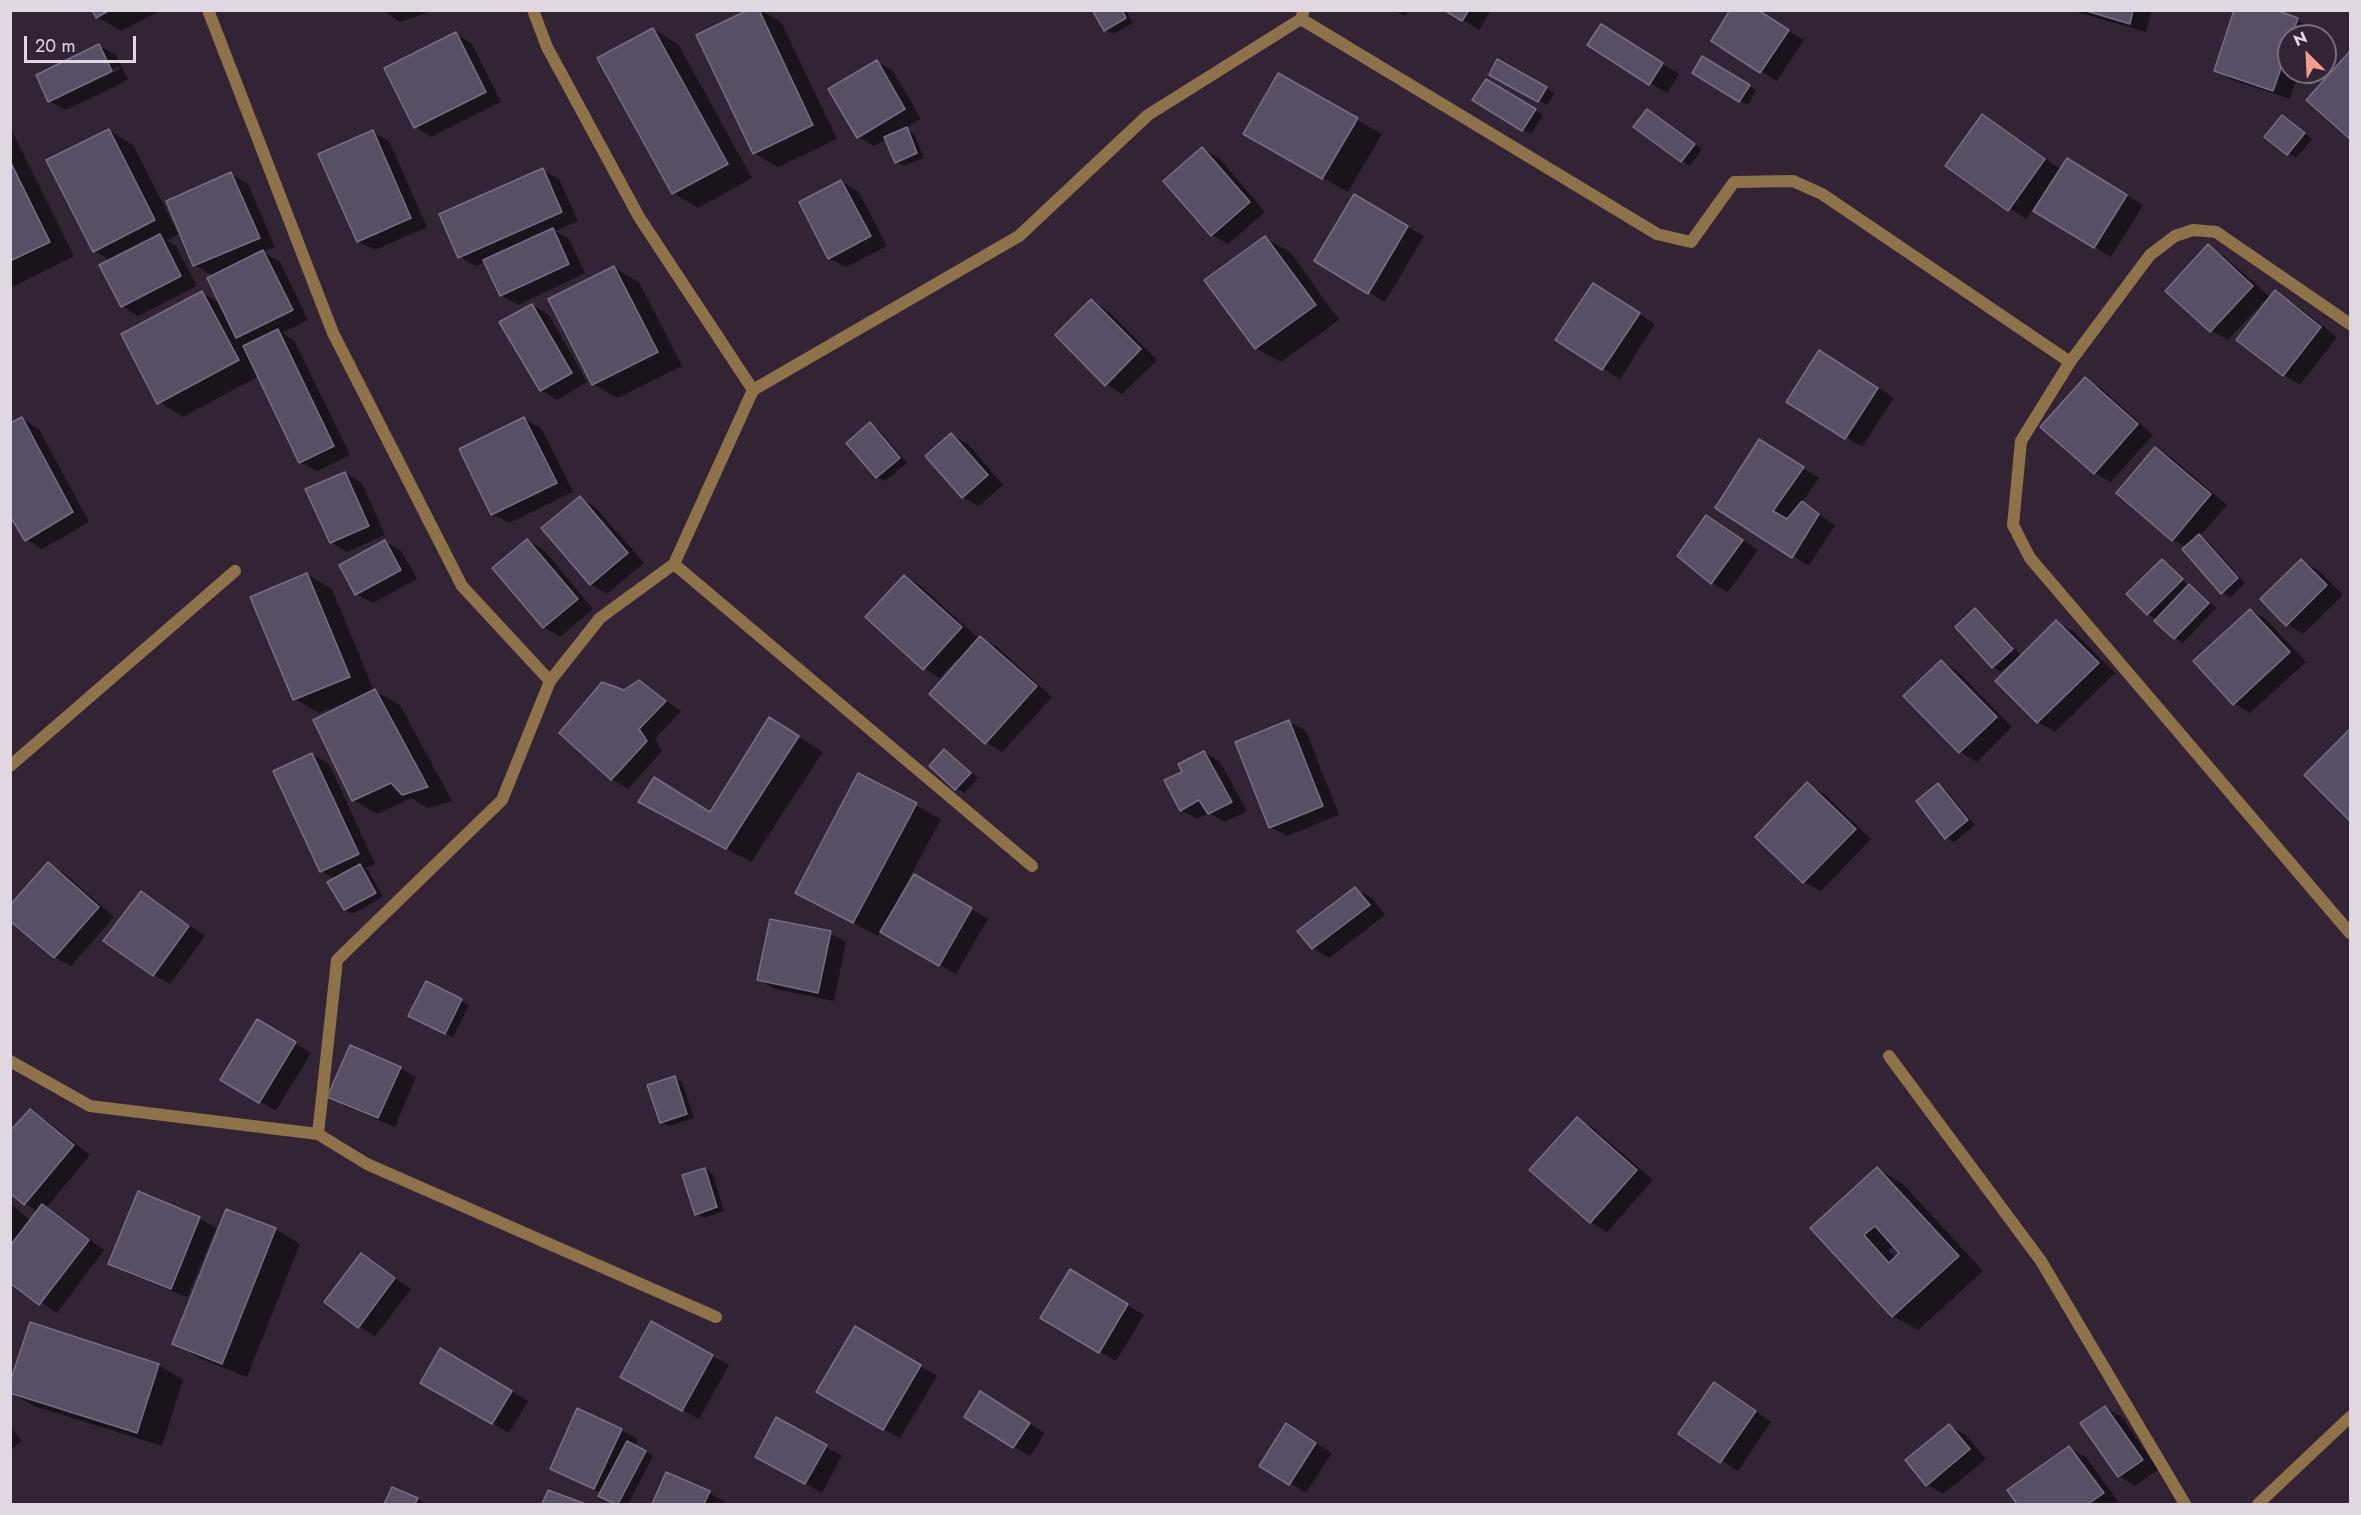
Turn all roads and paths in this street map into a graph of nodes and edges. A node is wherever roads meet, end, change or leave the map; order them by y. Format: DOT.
graph roads {
  1 [pos="208,10"];
  2 [pos="533,10"];
  3 [pos="1302,15"];
  4 [pos="2350,324"];
  5 [pos="2070,362"];
  6 [pos="753,390"];
  7 [pos="674,564"];
  8 [pos="235,571"];
  9 [pos="550,681"];
  10 [pos="10,766"];
  11 [pos="1032,866"];
  12 [pos="2350,933"];
  13 [pos="1889,1056"];
  14 [pos="10,1061"];
  15 [pos="318,1134"];
  16 [pos="716,1317"];
  17 [pos="2350,1417"];
  18 [pos="2185,1504"];
  19 [pos="2258,1504"];
  1 -- 9 [label="street"];
  2 -- 6 [label="street"];
  3 -- 5 [label="street"];
  3 -- 6 [label="street"];
  4 -- 5 [label="street"];
  5 -- 12 [label="street"];
  6 -- 7 [label="street"];
  7 -- 9 [label="street"];
  7 -- 11 [label="street"];
  8 -- 10 [label="street"];
  9 -- 15 [label="street"];
  13 -- 18 [label="street"];
  14 -- 15 [label="street"];
  15 -- 16 [label="street"];
  17 -- 19 [label="street"];
}
